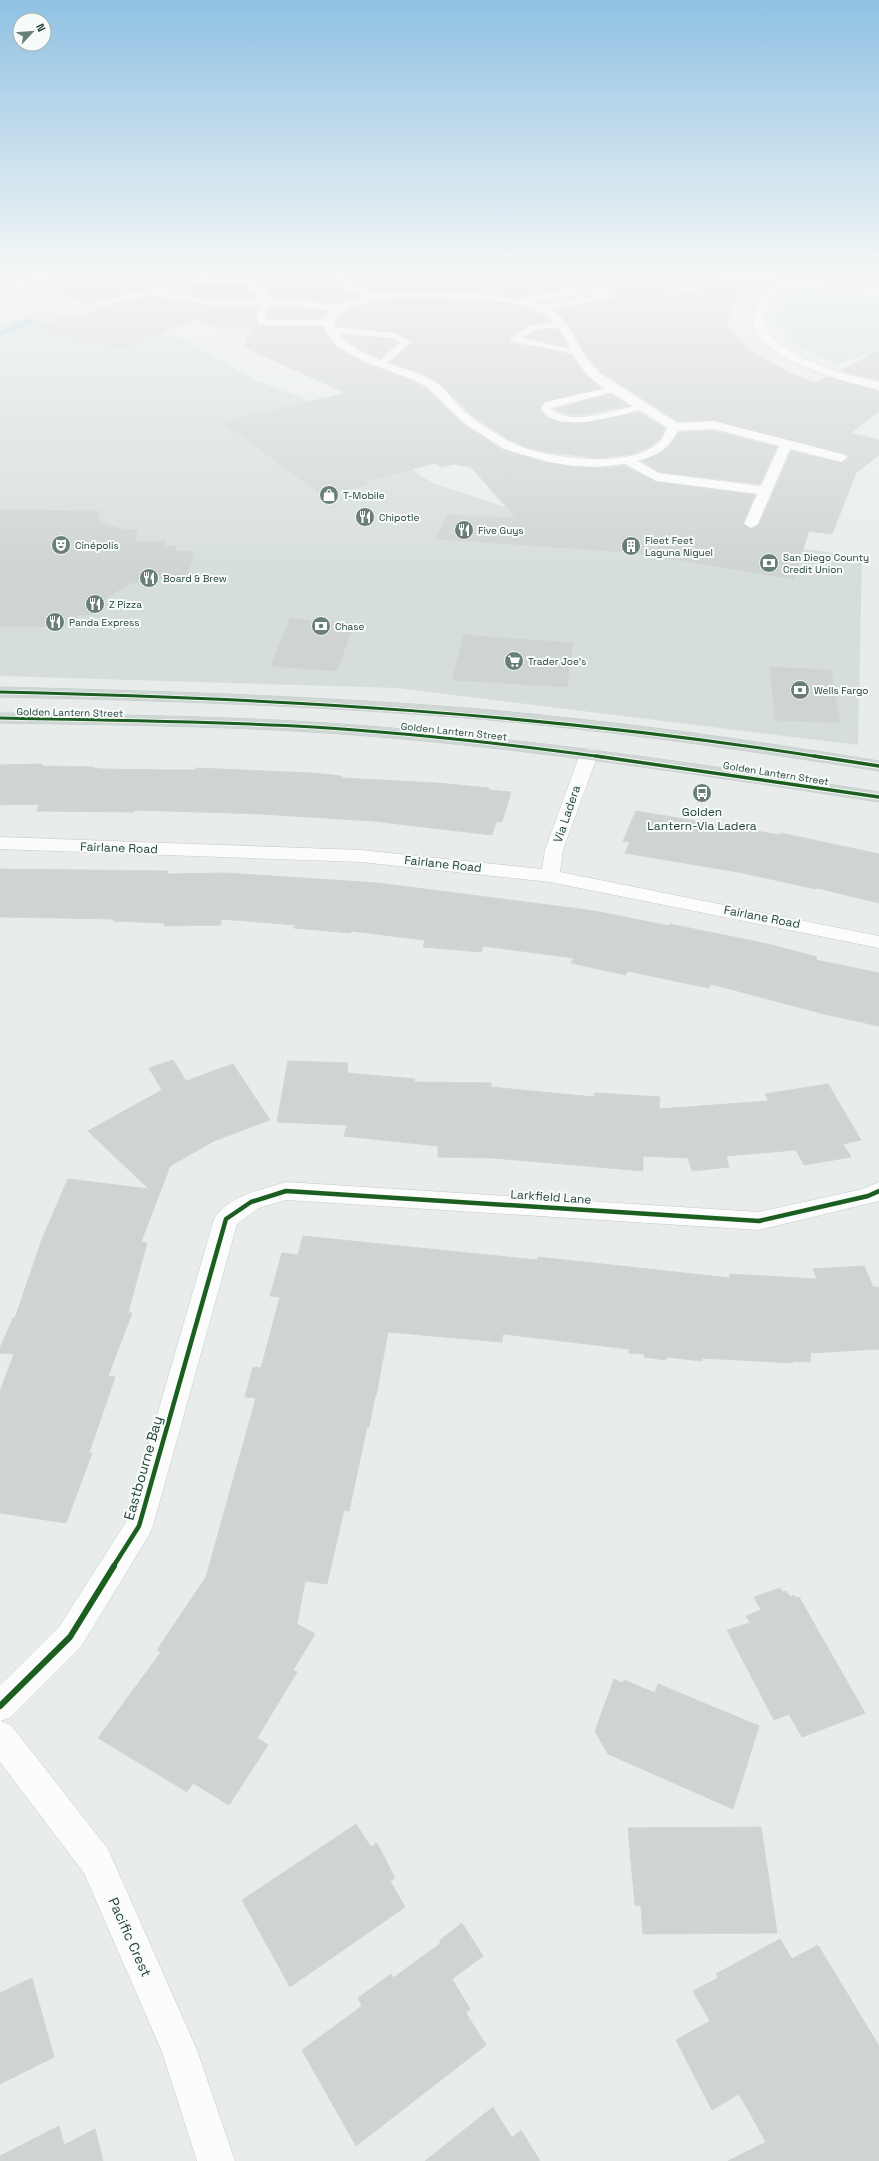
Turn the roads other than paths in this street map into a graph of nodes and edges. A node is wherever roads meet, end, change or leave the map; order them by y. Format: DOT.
graph roads {
  1 [pos="408,375"];
  2 [pos="596,375"];
  3 [pos="840,375"];
  4 [pos="879,386"];
  5 [pos="615,389"];
  6 [pos="644,406"];
  7 [pos="674,427"];
  8 [pos="786,444"];
  9 [pos="842,458"];
  10 [pos="629,460"];
  11 [pos="765,491"];
  12 [pos="751,524"];
  13 [pos="0,692"];
  14 [pos="0,718"];
  15 [pos="589,754"];
  16 [pos="879,766"];
  17 [pos="879,797"];
  18 [pos="0,843"];
  19 [pos="550,876"];
  20 [pos="879,942"];
  21 [pos="879,1191"];
  22 [pos="226,1219"];
  23 [pos="0,1706"];
  24 [pos="0,1736"];
  25 [pos="216,2161"];
  1 -- 10 [label="street"];
  2 -- 5 [label="street"];
  3 -- 4 [label="street"];
  5 -- 6 [label="street"];
  5 -- 6 [label="lane"];
  6 -- 7 [label="street"];
  7 -- 8 [label="street"];
  7 -- 10 [label="street"];
  8 -- 9 [label="street"];
  8 -- 11 [label="street"];
  10 -- 11 [label="street"];
  11 -- 12 [label="street"];
  13 -- 16 [label="main road, Golden Lantern Street"];
  14 -- 15 [label="main road, Golden Lantern Street"];
  15 -- 17 [label="main road, Golden Lantern Street"];
  15 -- 19 [label="street, Via Ladera"];
  18 -- 19 [label="street, Fairlane Road"];
  19 -- 20 [label="street, Fairlane Road"];
  21 -- 22 [label="street, Larkfield Lane"];
  22 -- 23 [label="street, Eastbourne Bay"];
  24 -- 25 [label="street, Pacific Crest"];
}
